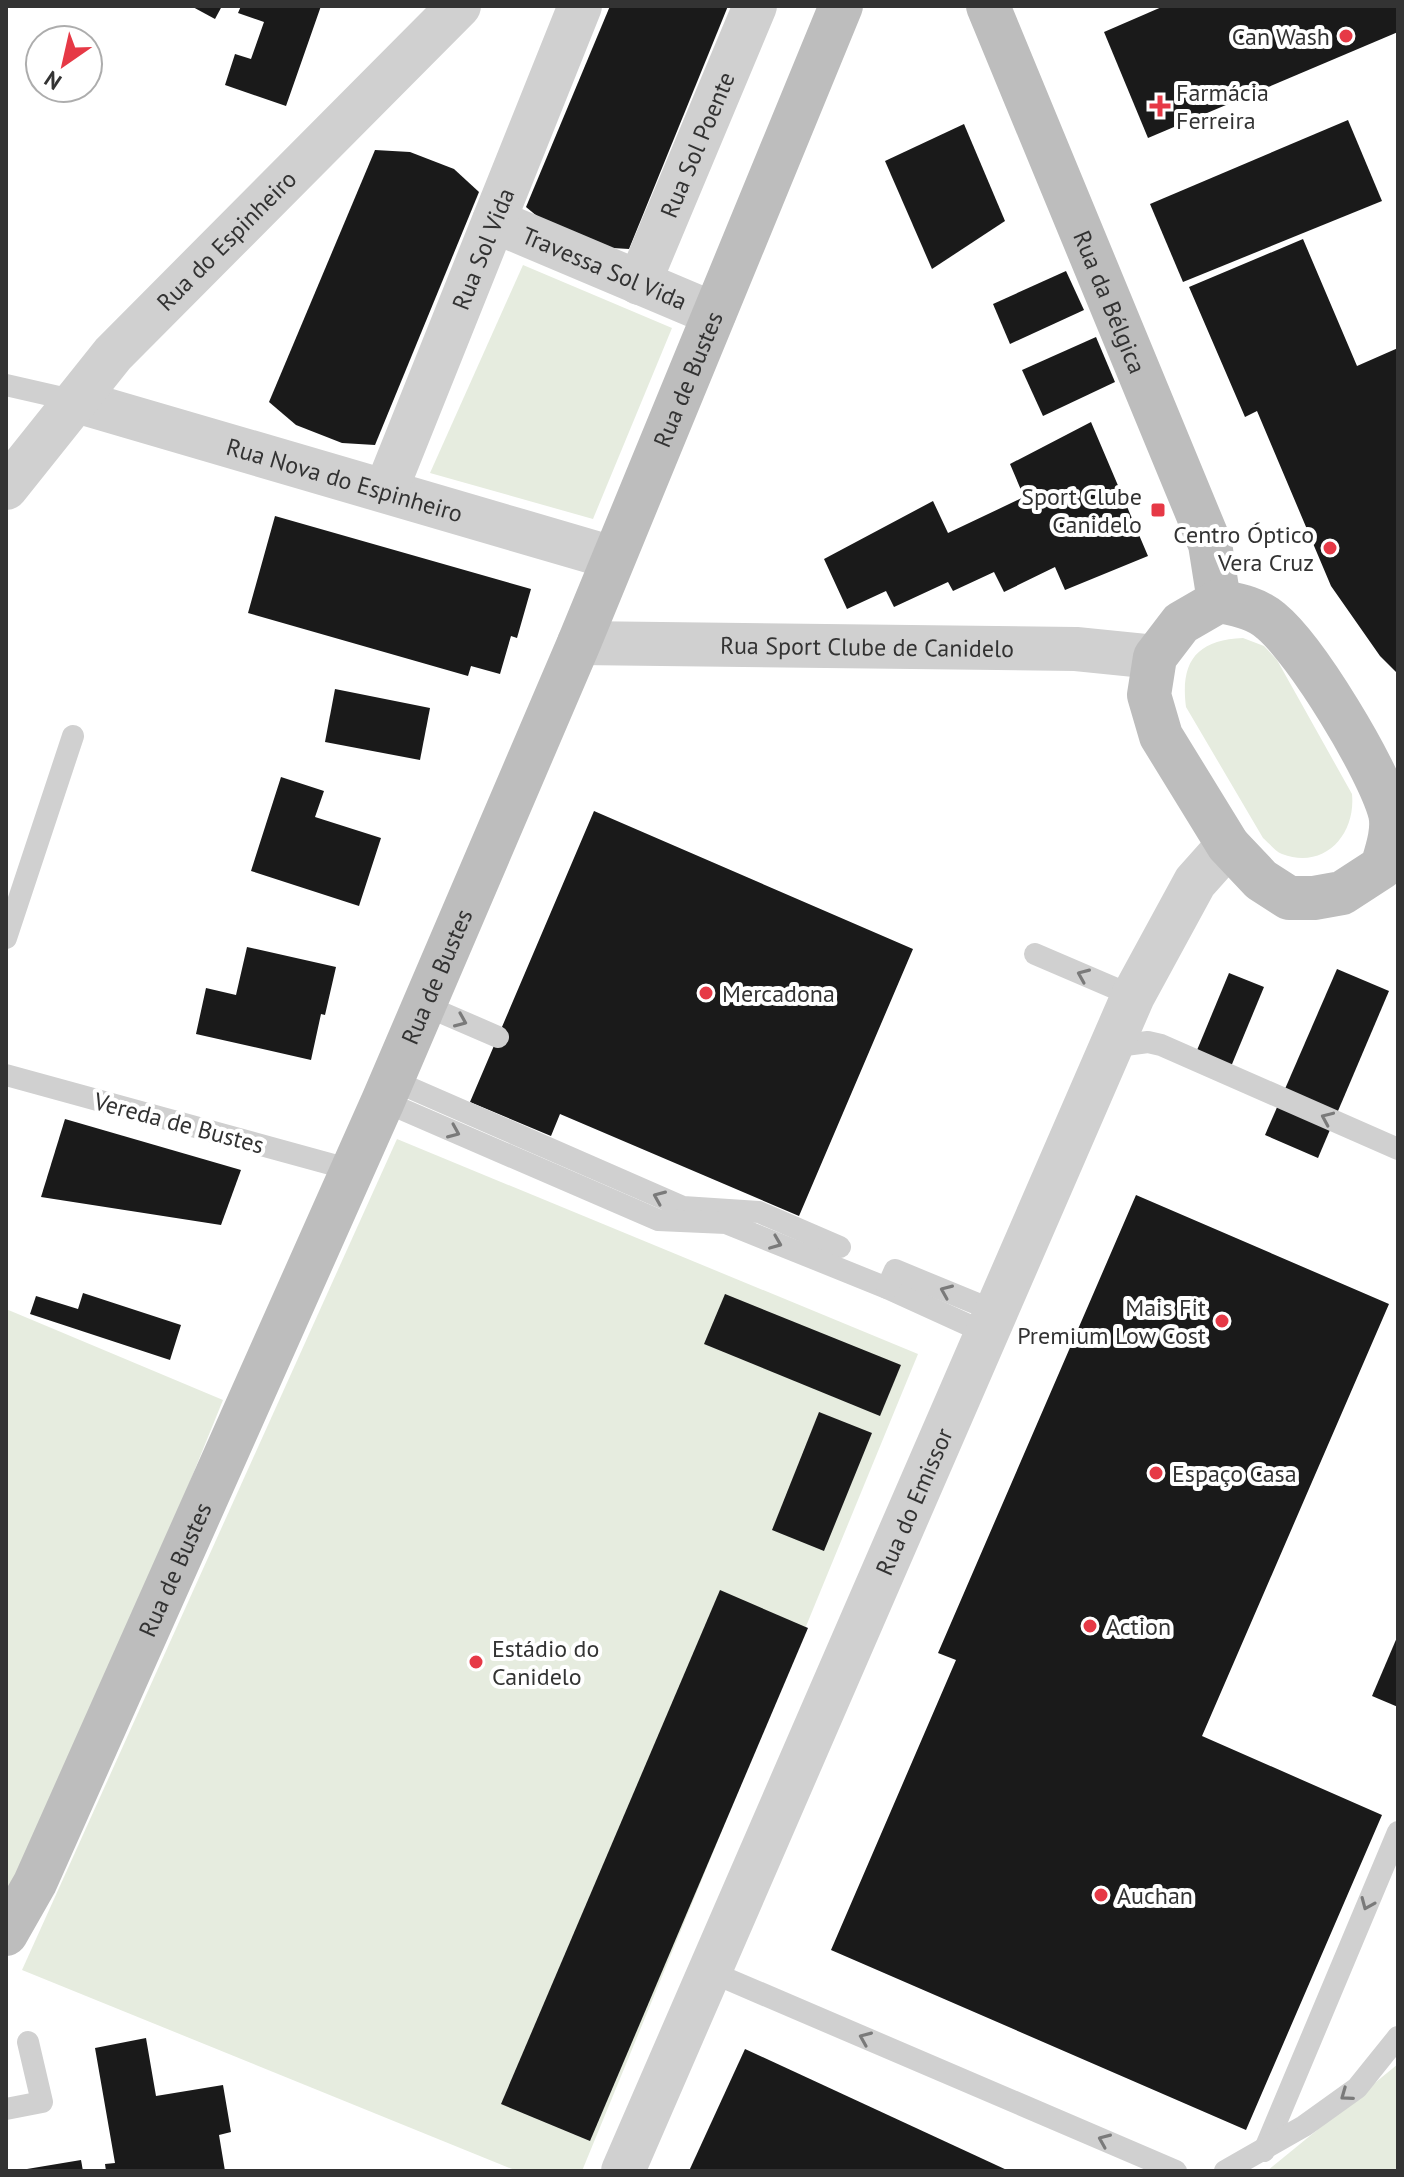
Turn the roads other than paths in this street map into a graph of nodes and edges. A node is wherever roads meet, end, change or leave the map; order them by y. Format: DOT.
graph roads {
  1 [pos="459,6"];
  2 [pos="580,6"];
  3 [pos="755,6"];
  4 [pos="841,6"];
  5 [pos="988,6"];
  6 [pos="494,221"];
  7 [pos="639,283"];
  8 [pos="714,314"];
  9 [pos="6,385"];
  10 [pos="76,401"];
  11 [pos="6,488"];
  12 [pos="386,490"];
  13 [pos="613,558"];
  14 [pos="1219,601"];
  15 [pos="579,643"];
  16 [pos="1155,657"];
  17 [pos="73,736"];
  18 [pos="1228,845"];
  19 [pos="1390,875"];
  20 [pos="6,938"];
  21 [pos="1035,954"];
  22 [pos="1133,996"];
  23 [pos="424,1005"];
  24 [pos="498,1037"];
  25 [pos="1110,1047"];
  26 [pos="6,1075"];
  27 [pos="387,1091"];
  28 [pos="1398,1149"];
  29 [pos="352,1170"];
  30 [pos="840,1247"];
  31 [pos="992,1323"];
  32 [pos="1398,1832"];
  33 [pos="6,1934"];
  34 [pos="711,1972"];
  35 [pos="1398,2037"];
  36 [pos="28,2042"];
  37 [pos="6,2109"];
  38 [pos="1264,2151"];
  39 [pos="623,2171"];
  40 [pos="1176,2171"];
  41 [pos="1225,2171"];
  1 -- 10 [label="street, Rua do Espinheiro"];
  2 -- 6 [label="street, Rua Sol Vida"];
  3 -- 7 [label="street, Rua Sol Poente"];
  4 -- 8 [label="main road, Rua de Bustes"];
  5 -- 14 [label="main road, Rua da Bélgica"];
  6 -- 7 [label="street, Travessa Sol Vida"];
  6 -- 12 [label="street, Rua Sol Vida"];
  7 -- 8 [label="street, Travessa Sol Vida"];
  8 -- 13 [label="main road, Rua de Bustes"];
  9 -- 10 [label="lane"];
  10 -- 11 [label="street, Rua do Espinheiro"];
  10 -- 12 [label="street, Rua Nova do Espinheiro"];
  12 -- 13 [label="street, Rua Nova do Espinheiro"];
  13 -- 15 [label="main road, Rua de Bustes"];
  14 -- 16 [label="main road"];
  14 -- 19 [label="main road"];
  15 -- 16 [label="street, Rua Sport Clube de Canidelo"];
  15 -- 23 [label="main road, Rua de Bustes"];
  16 -- 18 [label="main road"];
  17 -- 20 [label="lane"];
  18 -- 19 [label="main road"];
  18 -- 22 [label="street, Rua do Emissor"];
  22 -- 21 [label="lane, one-way"];
  22 -- 25 [label="street, Rua do Emissor"];
  23 -- 24 [label="lane, one-way"];
  23 -- 27 [label="main road, Rua de Bustes"];
  28 -- 25 [label="lane, one-way"];
  25 -- 31 [label="street, Rua do Emissor"];
  26 -- 29 [label="lane, Vereda de Bustes"];
  27 -- 29 [label="main road, Rua de Bustes"];
  30 -- 27 [label="lane, one-way"];
  27 -- 31 [label="lane, one-way"];
  29 -- 33 [label="main road, Rua de Bustes"];
  31 -- 34 [label="street, Rua do Emissor"];
  32 -- 38 [label="lane, one-way"];
  34 -- 39 [label="street, Rua do Emissor"];
  40 -- 34 [label="lane, one-way"];
  35 -- 38 [label="lane, one-way"];
  36 -- 37 [label="lane"];
  38 -- 41 [label="lane"];
}
